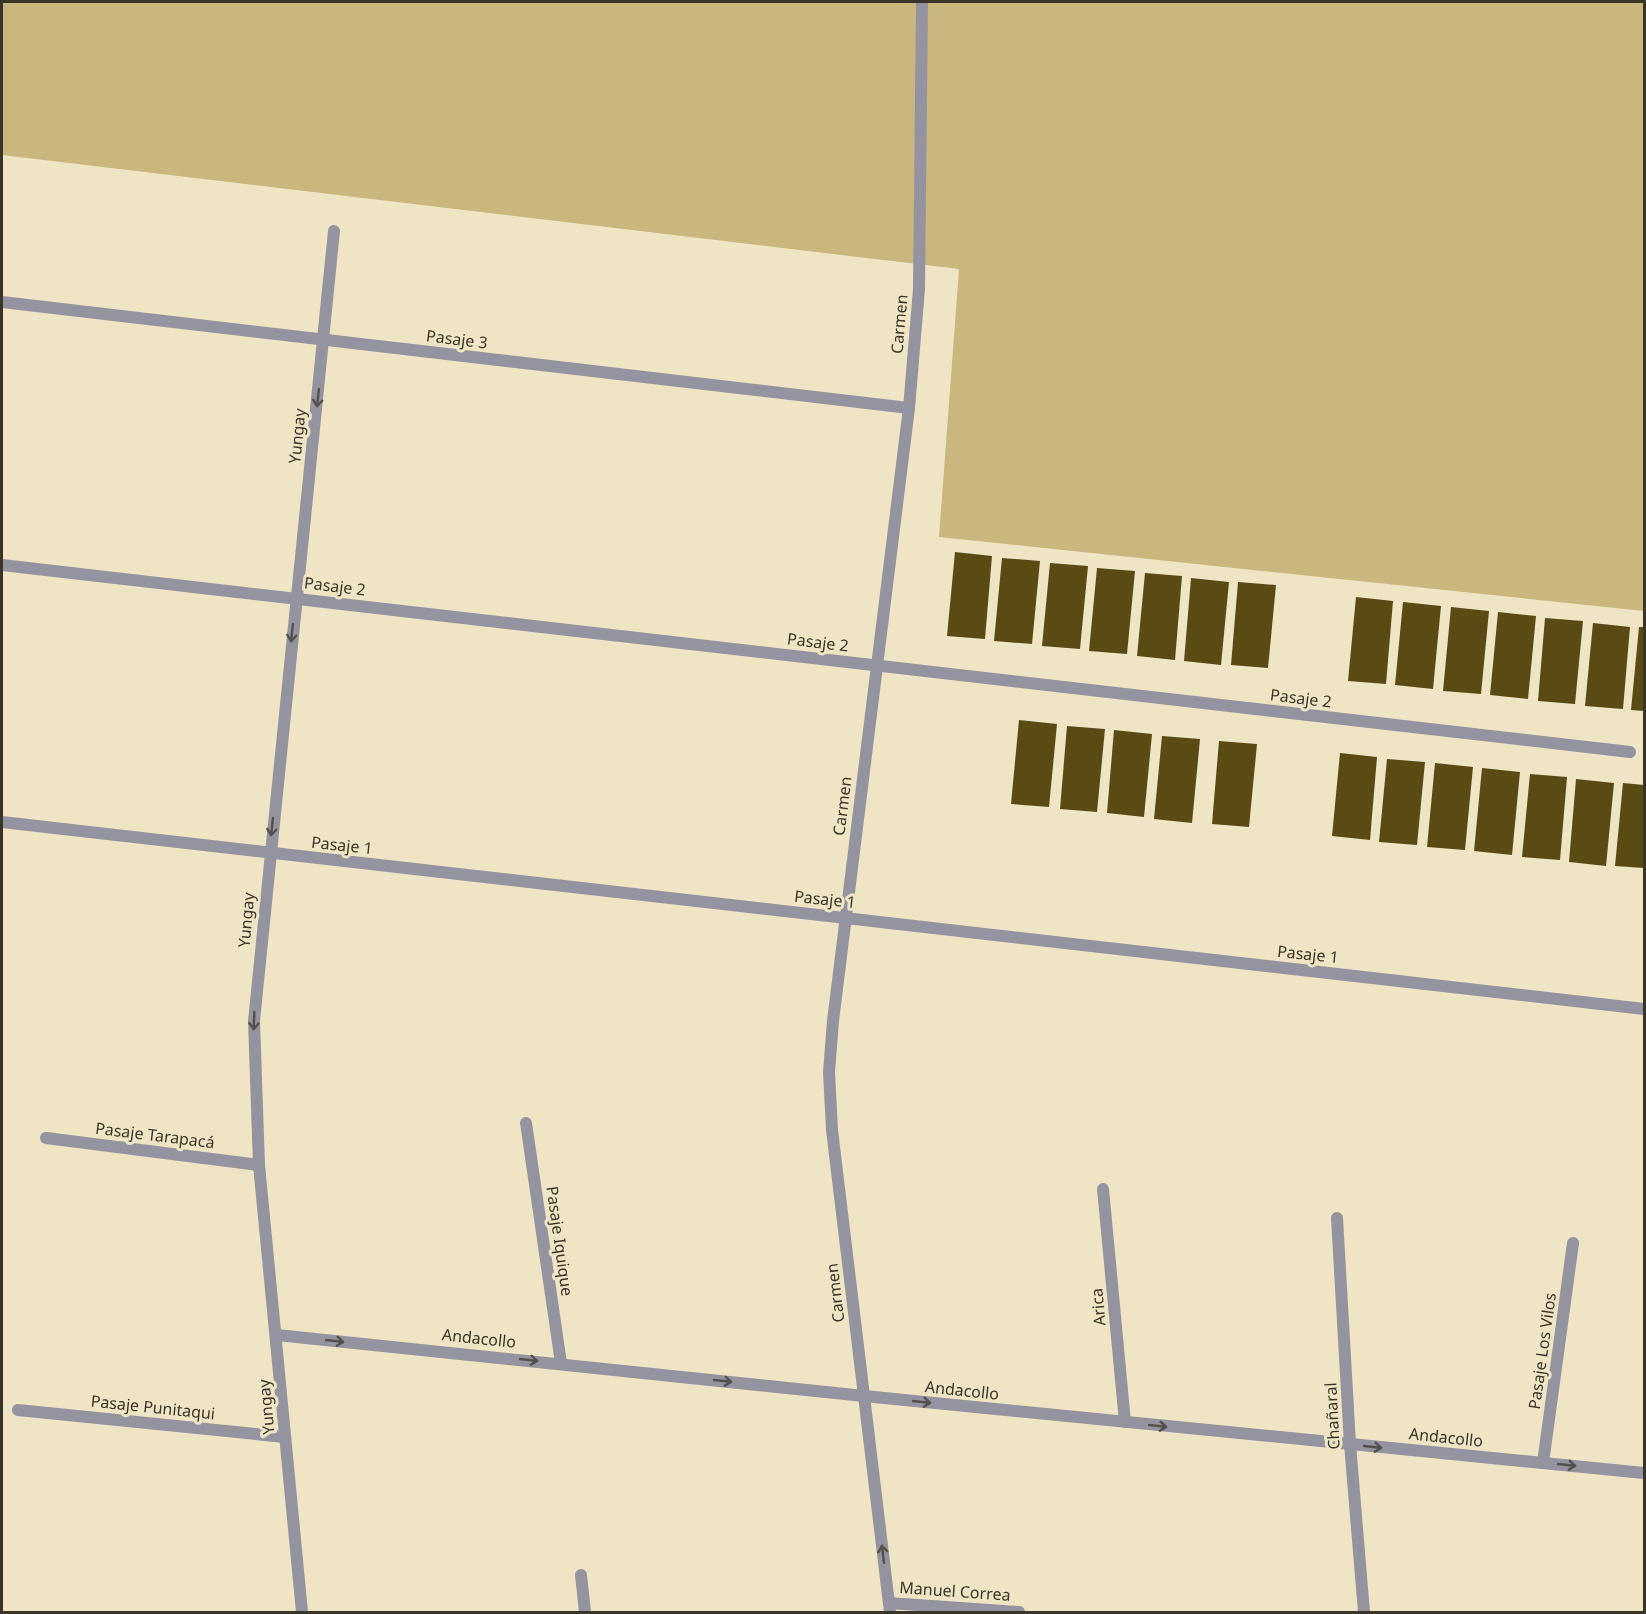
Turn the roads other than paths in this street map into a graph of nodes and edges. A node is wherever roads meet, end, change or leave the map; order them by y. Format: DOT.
graph roads {
  1 [pos="922,2"];
  2 [pos="334,231"];
  3 [pos="2,302"];
  4 [pos="324,339"];
  5 [pos="909,408"];
  6 [pos="2,565"];
  7 [pos="296,598"];
  8 [pos="876,665"];
  9 [pos="1630,752"];
  10 [pos="2,822"];
  11 [pos="269,854"];
  12 [pos="845,918"];
  13 [pos="1644,1009"];
  14 [pos="526,1123"];
  15 [pos="46,1138"];
  16 [pos="259,1165"];
  17 [pos="1103,1189"];
  18 [pos="1338,1218"];
  19 [pos="1573,1244"];
  20 [pos="277,1335"];
  21 [pos="561,1363"];
  22 [pos="864,1396"];
  23 [pos="18,1410"];
  24 [pos="1125,1422"];
  25 [pos="285,1437"];
  26 [pos="1350,1444"];
  27 [pos="1543,1463"];
  28 [pos="1644,1473"];
  29 [pos="581,1575"];
  30 [pos="890,1608"];
  31 [pos="302,1612"];
  32 [pos="585,1612"];
  33 [pos="1020,1612"];
  34 [pos="1364,1612"];
  1 -- 5 [label="street, Carmen"];
  2 -- 4 [label="street, Yungay"];
  3 -- 4 [label="street, Pasaje 3"];
  4 -- 5 [label="street, Pasaje 3"];
  4 -- 7 [label="street, Yungay, one-way"];
  5 -- 8 [label="street, Carmen"];
  6 -- 7 [label="street, Pasaje 2"];
  7 -- 8 [label="street, Pasaje 2"];
  7 -- 11 [label="street, Yungay, one-way"];
  8 -- 9 [label="street, Pasaje 2"];
  8 -- 12 [label="street, Carmen"];
  10 -- 11 [label="street, Pasaje 1"];
  11 -- 12 [label="street, Pasaje 1"];
  11 -- 16 [label="street, Yungay, one-way"];
  12 -- 13 [label="street, Pasaje 1"];
  12 -- 22 [label="street, Carmen"];
  14 -- 21 [label="street, Pasaje Iquique"];
  15 -- 16 [label="street, Pasaje Tarapacá"];
  16 -- 20 [label="street, Yungay"];
  17 -- 24 [label="street, Arica"];
  18 -- 26 [label="street, Chañaral"];
  19 -- 27 [label="street, Pasaje Los Vilos"];
  20 -- 21 [label="street, Andacollo, one-way"];
  20 -- 25 [label="street, Yungay"];
  21 -- 22 [label="street, Andacollo, one-way"];
  22 -- 24 [label="street, Andacollo, one-way"];
  30 -- 22 [label="street, Carmen, one-way"];
  23 -- 25 [label="street, Pasaje Punitaqui"];
  24 -- 26 [label="street, Andacollo, one-way"];
  25 -- 31 [label="street, Yungay"];
  26 -- 27 [label="street, Andacollo, one-way"];
  26 -- 34 [label="street, Chañaral"];
  27 -- 28 [label="street, Andacollo, one-way"];
  29 -- 32 [label="street"];
  30 -- 33 [label="street, Manuel Correa"];
}
